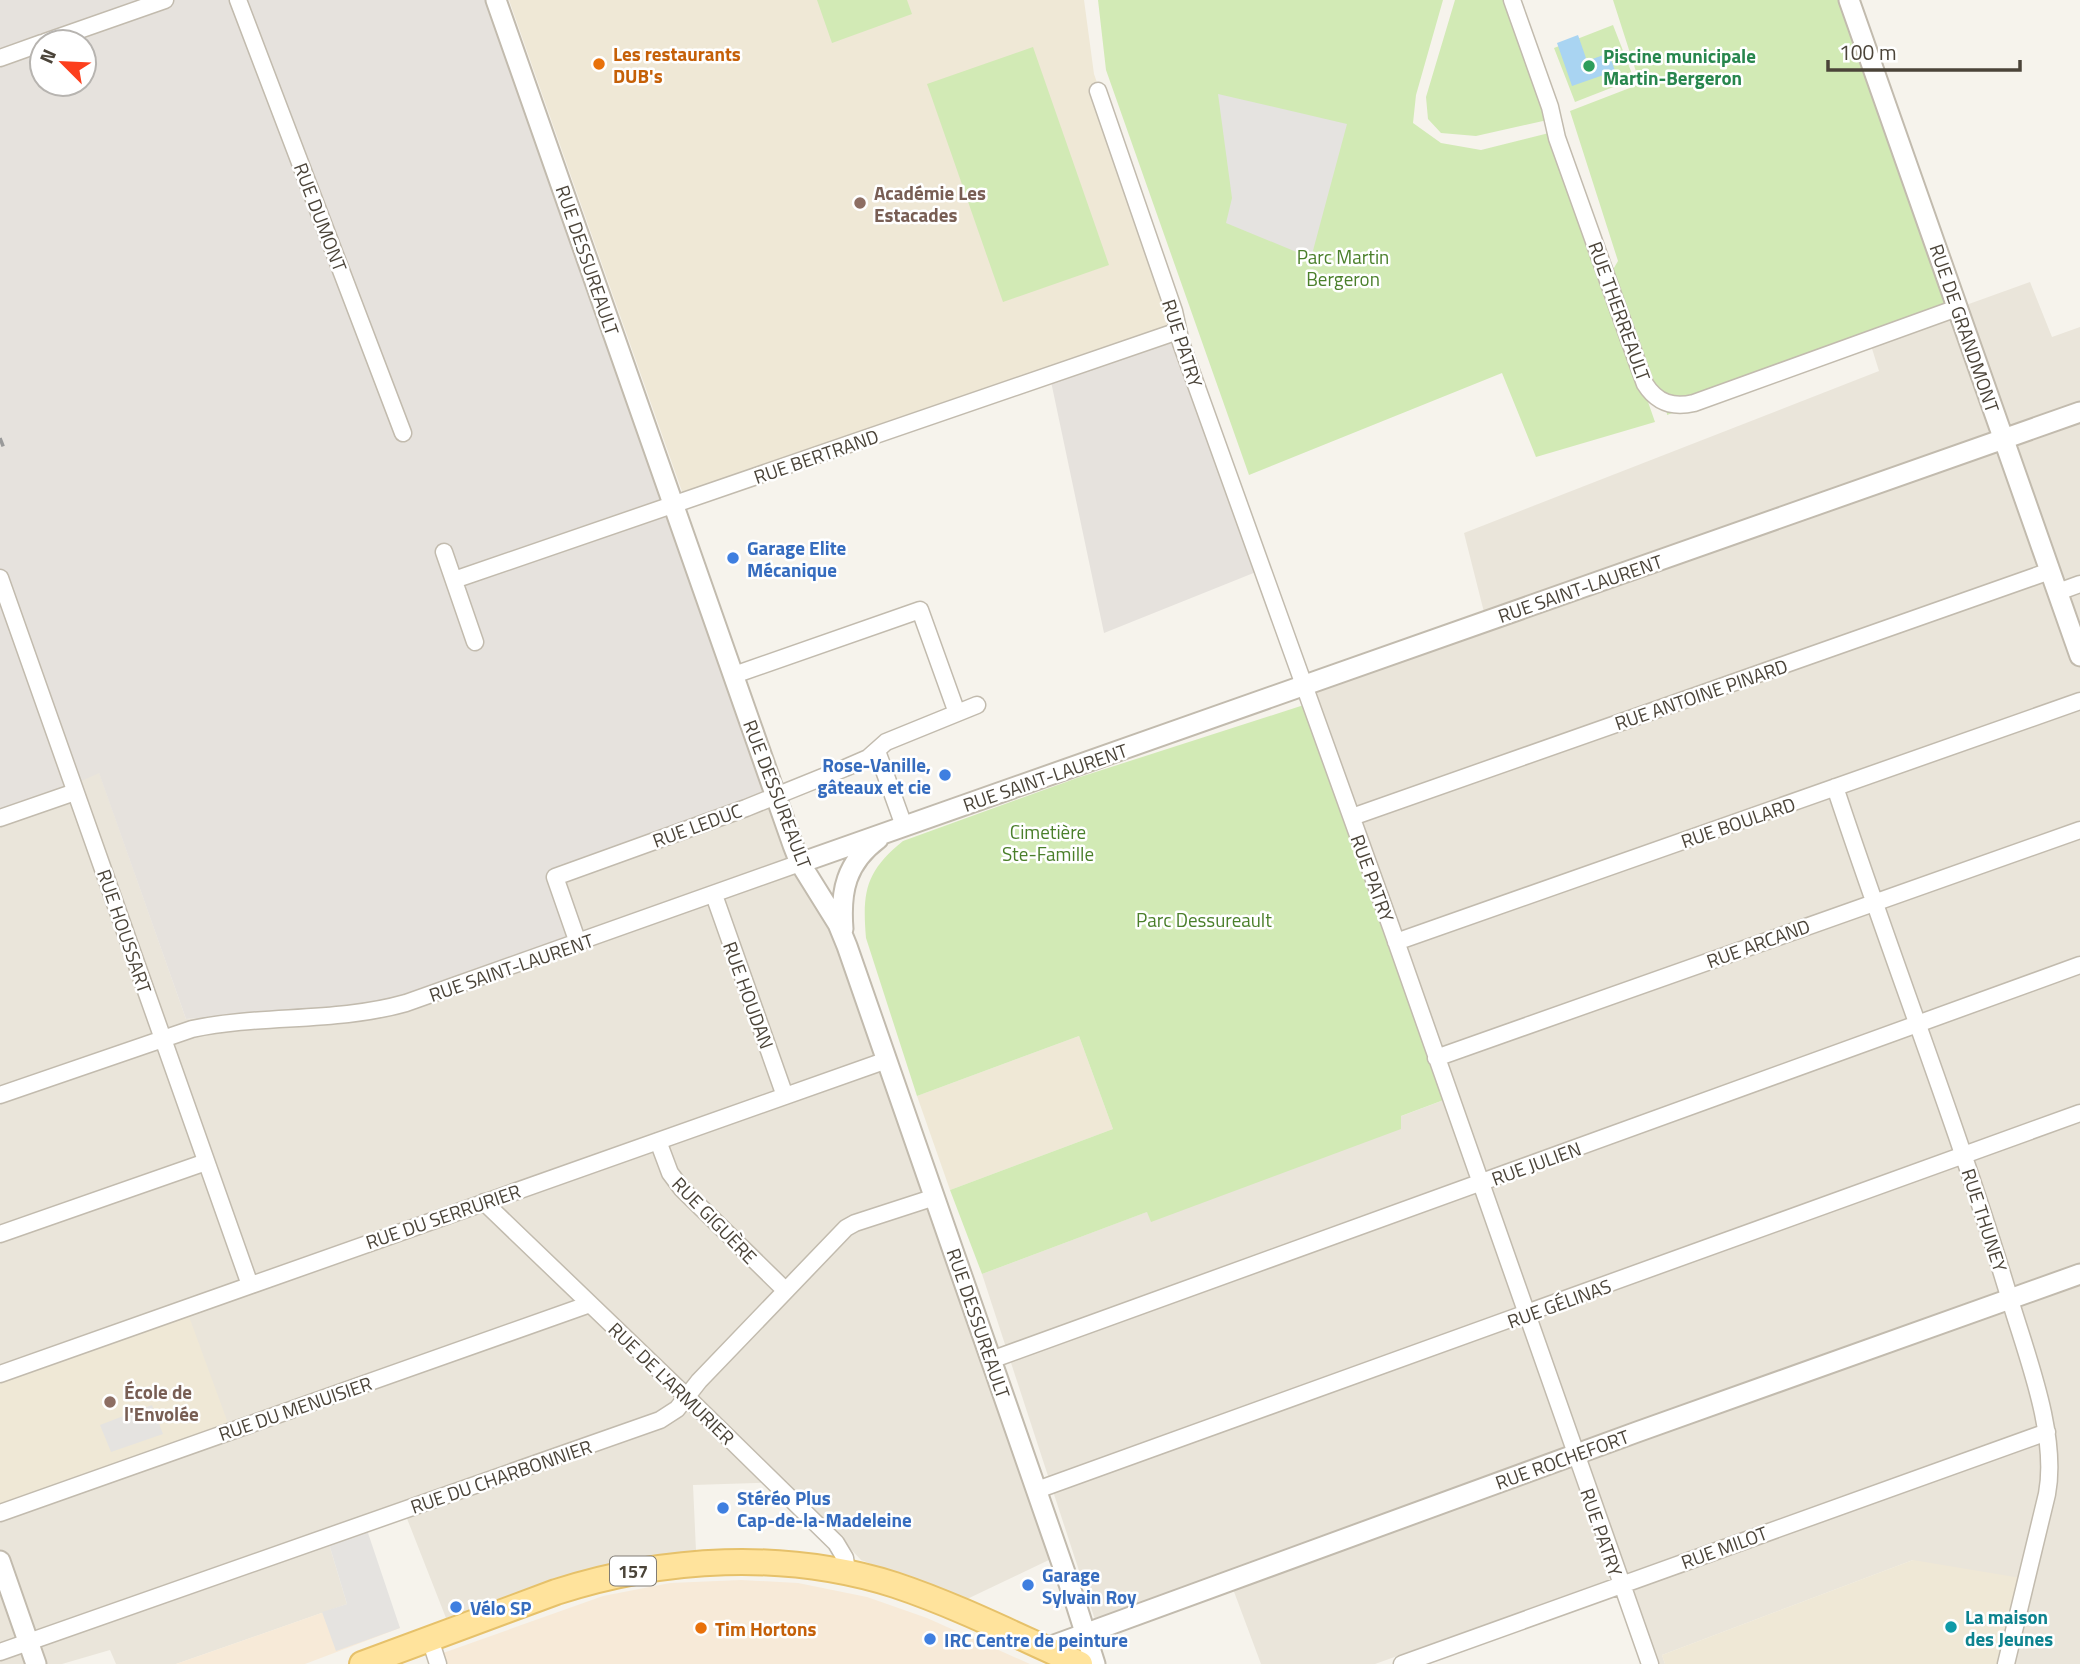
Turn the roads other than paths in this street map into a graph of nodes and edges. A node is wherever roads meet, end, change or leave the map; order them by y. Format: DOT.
graph roads {
  1 [pos="165,0"];
  2 [pos="238,0"];
  3 [pos="496,0"];
  4 [pos="1512,0"];
  5 [pos="1849,0"];
  6 [pos="86,28"];
  7 [pos="28,48"];
  8 [pos="0,58"];
  9 [pos="1098,91"];
  10 [pos="1957,308"];
  11 [pos="1178,331"];
  12 [pos="2080,412"];
  13 [pos="403,433"];
  14 [pos="2004,439"];
  15 [pos="674,505"];
  16 [pos="444,552"];
  17 [pos="2050,571"];
  18 [pos="0,578"];
  19 [pos="454,580"];
  20 [pos="2080,584"];
  21 [pos="2058,592"];
  22 [pos="475,642"];
  23 [pos="2080,656"];
  24 [pos="734,675"];
  25 [pos="1304,686"];
  26 [pos="2080,701"];
  27 [pos="976,705"];
  28 [pos="957,713"];
  29 [pos="877,751"];
  30 [pos="1835,787"];
  31 [pos="75,792"];
  32 [pos="776,794"];
  33 [pos="1352,817"];
  34 [pos="0,818"];
  35 [pos="897,829"];
  36 [pos="2080,830"];
  37 [pos="800,863"];
  38 [pos="714,895"];
  39 [pos="1874,902"];
  40 [pos="844,937"];
  41 [pos="1396,942"];
  42 [pos="578,943"];
  43 [pos="2080,965"];
  44 [pos="1919,1024"];
  45 [pos="163,1038"];
  46 [pos="1436,1058"];
  47 [pos="887,1060"];
  48 [pos="0,1096"];
  49 [pos="785,1096"];
  50 [pos="2080,1114"];
  51 [pos="658,1141"];
  52 [pos="1965,1155"];
  53 [pos="206,1162"];
  54 [pos="1480,1183"];
  55 [pos="935,1197"];
  56 [pos="484,1202"];
  57 [pos="0,1234"];
  58 [pos="2080,1274"];
  59 [pos="250,1285"];
  60 [pos="785,1290"];
  61 [pos="2010,1299"];
  62 [pos="590,1304"];
  63 [pos="1526,1314"];
  64 [pos="991,1360"];
  65 [pos="0,1374"];
  66 [pos="687,1397"];
  67 [pos="2047,1432"];
  68 [pos="1576,1455"];
  69 [pos="1037,1490"];
  70 [pos="0,1513"];
  71 [pos="0,1561"];
  72 [pos="847,1572"];
  73 [pos="1620,1584"];
  74 [pos="1086,1633"];
  75 [pos="430,1639"];
  76 [pos="28,1642"];
  77 [pos="1046,1648"];
  78 [pos="0,1652"];
  79 [pos="36,1664"];
  80 [pos="362,1664"];
  81 [pos="438,1664"];
  82 [pos="1080,1664"];
  83 [pos="1095,1664"];
  84 [pos="1402,1664"];
  85 [pos="1650,1664"];
  86 [pos="2006,1664"];
  1 -- 6 [label="street"];
  2 -- 13 [label="street, RUE DUMONT"];
  3 -- 15 [label="street, RUE DESSUREAULT"];
  4 -- 10 [label="street, RUE THERREAULT"];
  5 -- 10 [label="street, RUE DE GRANDMONT"];
  7 -- 8 [label="street"];
  9 -- 11 [label="street, RUE PATRY"];
  10 -- 14 [label="street, RUE DE GRANDMONT"];
  11 -- 15 [label="street, RUE BERTRAND"];
  11 -- 25 [label="street, RUE PATRY"];
  12 -- 14 [label="street, RUE SAINT-LAURENT"];
  14 -- 17 [label="street, RUE DE GRANDMONT"];
  14 -- 25 [label="street, RUE SAINT-LAURENT"];
  15 -- 19 [label="street, RUE BERTRAND"];
  15 -- 24 [label="street, RUE DESSUREAULT"];
  16 -- 19 [label="street"];
  17 -- 21 [label="street, RUE DE GRANDMONT"];
  17 -- 33 [label="street, RUE ANTOINE PINARD"];
  18 -- 31 [label="street, RUE HOUSSART"];
  19 -- 22 [label="street"];
  20 -- 21 [label="street"];
  21 -- 23 [label="street, RUE DE GRANDMONT"];
  24 -- 28 [label="street"];
  24 -- 32 [label="street, RUE DESSUREAULT"];
  25 -- 33 [label="street, RUE PATRY"];
  25 -- 35 [label="street, RUE SAINT-LAURENT"];
  26 -- 30 [label="street, RUE BOULARD"];
  27 -- 28 [label="street, RUE LEDUC"];
  28 -- 29 [label="street, RUE LEDUC"];
  29 -- 32 [label="street, RUE LEDUC"];
  29 -- 35 [label="street"];
  30 -- 39 [label="street, RUE THUNEY"];
  30 -- 41 [label="street, RUE BOULARD"];
  31 -- 34 [label="street"];
  31 -- 45 [label="street, RUE HOUSSART"];
  32 -- 37 [label="street, RUE DESSUREAULT"];
  32 -- 42 [label="street, RUE LEDUC"];
  33 -- 41 [label="street, RUE PATRY"];
  35 -- 37 [label="street, RUE SAINT-LAURENT"];
  35 -- 40 [label="street"];
  36 -- 39 [label="street, RUE ARCAND"];
  37 -- 38 [label="street, RUE SAINT-LAURENT"];
  37 -- 40 [label="street, RUE DESSUREAULT"];
  38 -- 42 [label="street, RUE SAINT-LAURENT"];
  38 -- 49 [label="street, RUE HOUDAN"];
  39 -- 44 [label="street, RUE THUNEY"];
  39 -- 46 [label="street, RUE ARCAND"];
  40 -- 47 [label="street, RUE DESSUREAULT"];
  41 -- 46 [label="street, RUE PATRY"];
  42 -- 45 [label="street, RUE SAINT-LAURENT"];
  43 -- 44 [label="street, RUE JULIEN"];
  44 -- 52 [label="street, RUE THUNEY"];
  44 -- 54 [label="street, RUE JULIEN"];
  45 -- 48 [label="street, RUE SAINT-LAURENT"];
  45 -- 53 [label="street, RUE HOUSSART"];
  46 -- 54 [label="street, RUE PATRY"];
  47 -- 49 [label="street, RUE DU SERRURIER"];
  47 -- 55 [label="street, RUE DESSUREAULT"];
  49 -- 51 [label="street, RUE DU SERRURIER"];
  50 -- 52 [label="street, RUE GÉLINAS"];
  51 -- 56 [label="street, RUE DU SERRURIER"];
  51 -- 60 [label="street, RUE GIGUÈRE"];
  52 -- 61 [label="street, RUE THUNEY"];
  52 -- 63 [label="street, RUE GÉLINAS"];
  53 -- 57 [label="street"];
  53 -- 59 [label="street, RUE HOUSSART"];
  54 -- 63 [label="street, RUE PATRY"];
  54 -- 64 [label="street, RUE JULIEN"];
  55 -- 60 [label="street, RUE DU CHARBONNIER"];
  55 -- 64 [label="street, RUE DESSUREAULT"];
  56 -- 59 [label="street, RUE DU SERRURIER"];
  56 -- 62 [label="street, RUE DE L'ARMURIER"];
  58 -- 61 [label="street, RUE ROCHEFORT"];
  59 -- 65 [label="street, RUE DU SERRURIER"];
  60 -- 66 [label="street, RUE DU CHARBONNIER"];
  61 -- 67 [label="street, RUE THUNEY"];
  61 -- 68 [label="street, RUE ROCHEFORT"];
  62 -- 66 [label="street, RUE DE L'ARMURIER"];
  62 -- 70 [label="street, RUE DU MENUISIER"];
  63 -- 68 [label="street, RUE PATRY"];
  63 -- 69 [label="street, RUE GÉLINAS"];
  64 -- 69 [label="street, RUE DESSUREAULT"];
  66 -- 72 [label="street, RUE DE L'ARMURIER"];
  66 -- 76 [label="street, RUE DU CHARBONNIER"];
  67 -- 73 [label="street, RUE MILOT"];
  67 -- 86 [label="street, RUE THUNEY"];
  68 -- 73 [label="street, RUE PATRY"];
  68 -- 74 [label="street, RUE ROCHEFORT"];
  69 -- 74 [label="street, RUE DESSUREAULT"];
  71 -- 76 [label="street"];
  72 -- 75 [label="main road, 157"];
  72 -- 77 [label="main road, 157"];
  73 -- 84 [label="street, RUE MILOT"];
  73 -- 85 [label="street, RUE PATRY"];
  74 -- 77 [label="street, RUE ROCHEFORT"];
  74 -- 83 [label="street, RUE DESSUREAULT"];
  75 -- 80 [label="main road, 157"];
  75 -- 81 [label="street"];
  76 -- 78 [label="street, RUE DU CHARBONNIER"];
  76 -- 79 [label="street"];
  77 -- 82 [label="main road, 157"];
}
